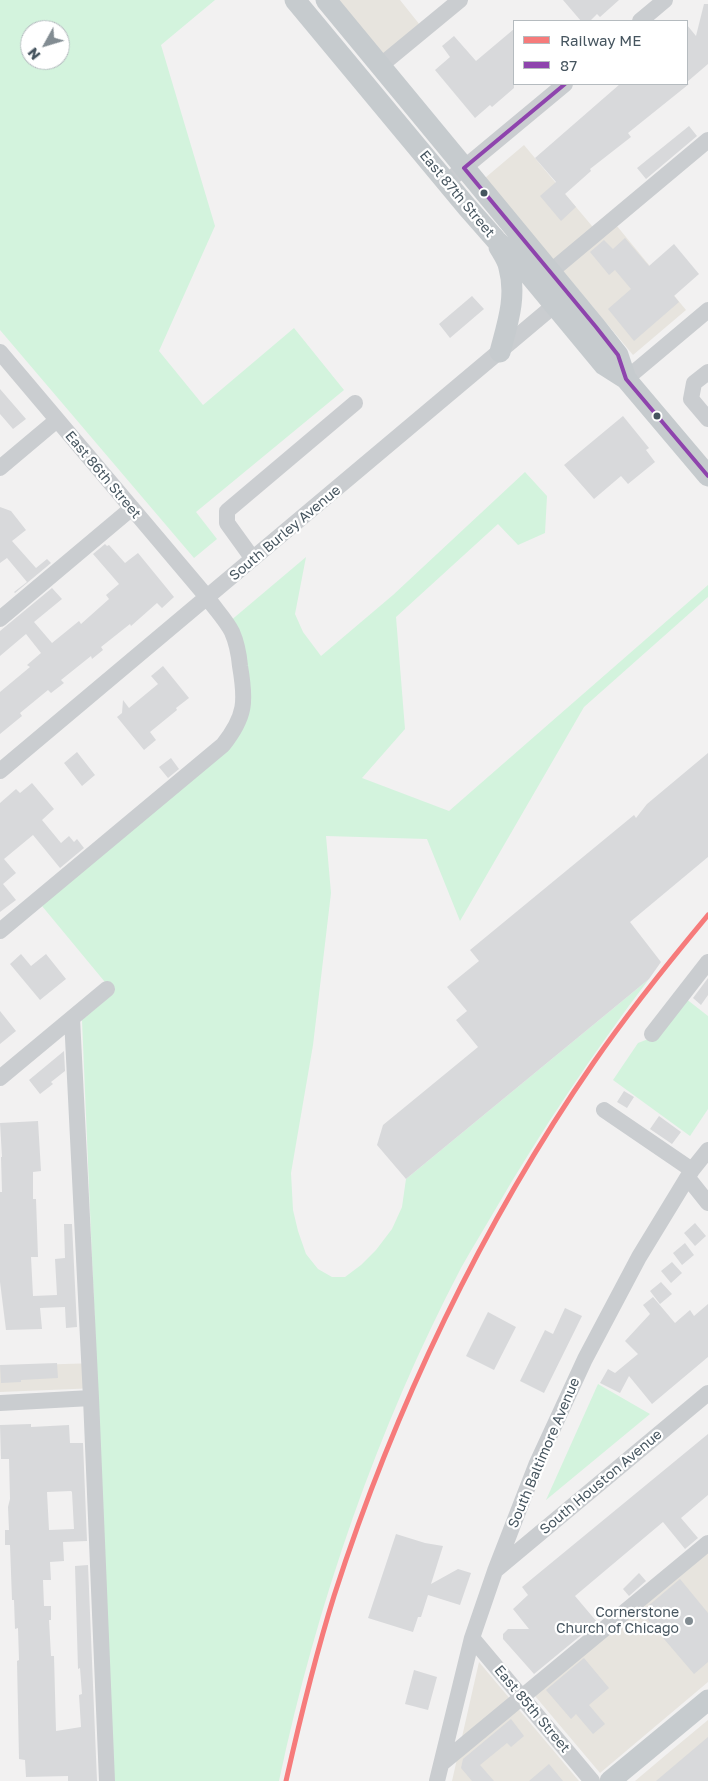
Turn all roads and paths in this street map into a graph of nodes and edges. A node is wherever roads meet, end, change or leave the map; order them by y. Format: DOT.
graph roads {
  1 [pos="295,0"];
  2 [pos="326,0"];
  3 [pos="460,0"];
  4 [pos="665,0"];
  5 [pos="641,20"];
  6 [pos="380,66"];
  7 [pos="563,85"];
  8 [pos="708,140"];
  9 [pos="464,168"];
  10 [pos="447,182"];
  11 [pos="496,240"];
  12 [pos="544,277"];
  13 [pos="562,299"];
  14 [pos="708,310"];
  15 [pos="0,352"];
  16 [pos="500,352"];
  17 [pos="708,372"];
  18 [pos="626,379"];
  19 [pos="355,404"];
  20 [pos="57,420"];
  21 [pos="708,420"];
  22 [pos="0,468"];
  23 [pos="708,476"];
  24 [pos="132,508"];
  25 [pos="253,559"];
  26 [pos="207,598"];
  27 [pos="0,618"];
  28 [pos="0,771"];
  29 [pos="0,931"];
  30 [pos="708,962"];
  31 [pos="108,989"];
  32 [pos="72,1018"];
  33 [pos="652,1034"];
  34 [pos="0,1078"];
  35 [pos="604,1110"];
  36 [pos="708,1150"];
  37 [pos="690,1174"];
  38 [pos="708,1203"];
  39 [pos="708,1393"];
  40 [pos="91,1398"];
  41 [pos="0,1404"];
  42 [pos="708,1542"];
  43 [pos="495,1571"];
  44 [pos="472,1638"];
  45 [pos="522,1698"];
  46 [pos="708,1700"];
  47 [pos="441,1764"];
  48 [pos="107,1781"];
  49 [pos="437,1781"];
  50 [pos="592,1781"];
  51 [pos="610,1781"];
  1 -- 10 [label="main road, East 87th Street"];
  2 -- 6 [label="main road, East 87th Street"];
  3 -- 6 [label="street"];
  4 -- 5 [label="street"];
  6 -- 9 [label="main road, East 87th Street"];
  7 -- 9 [label="street"];
  8 -- 12 [label="street"];
  9 -- 10 [label="street"];
  9 -- 12 [label="main road, East 87th Street"];
  10 -- 11 [label="main road, East 87th Street"];
  11 -- 12 [label="main road, East 87th Street"];
  11 -- 16 [label="main road"];
  12 -- 13 [label="main road, East 87th Street"];
  13 -- 16 [label="street, South Burley Avenue"];
  13 -- 18 [label="main road, East 87th Street"];
  14 -- 18 [label="street"];
  15 -- 20 [label="street, East 86th Street"];
  16 -- 25 [label="street, South Burley Avenue"];
  17 -- 21 [label="street"];
  18 -- 23 [label="main road, East 87th Street"];
  19 -- 25 [label="street"];
  20 -- 22 [label="street"];
  20 -- 24 [label="street, East 86th Street"];
  24 -- 26 [label="street, East 86th Street"];
  24 -- 27 [label="street"];
  25 -- 26 [label="street, South Burley Avenue"];
  26 -- 28 [label="street, South Burley Avenue"];
  26 -- 29 [label="street, East 86th Street"];
  30 -- 33 [label="street"];
  31 -- 32 [label="street"];
  32 -- 34 [label="street"];
  32 -- 40 [label="street"];
  35 -- 37 [label="street"];
  36 -- 37 [label="street, South Baltimore Avenue"];
  37 -- 38 [label="street"];
  37 -- 43 [label="street, South Baltimore Avenue"];
  39 -- 43 [label="street, South Houston Avenue"];
  40 -- 41 [label="street"];
  40 -- 48 [label="street"];
  42 -- 45 [label="street"];
  43 -- 44 [label="street, South Baltimore Avenue"];
  44 -- 45 [label="street, East 85th Street"];
  44 -- 47 [label="street, South Baltimore Avenue"];
  45 -- 47 [label="street"];
  45 -- 50 [label="street, East 85th Street"];
  46 -- 51 [label="main road"];
  47 -- 49 [label="street, South Baltimore Avenue"];
}
